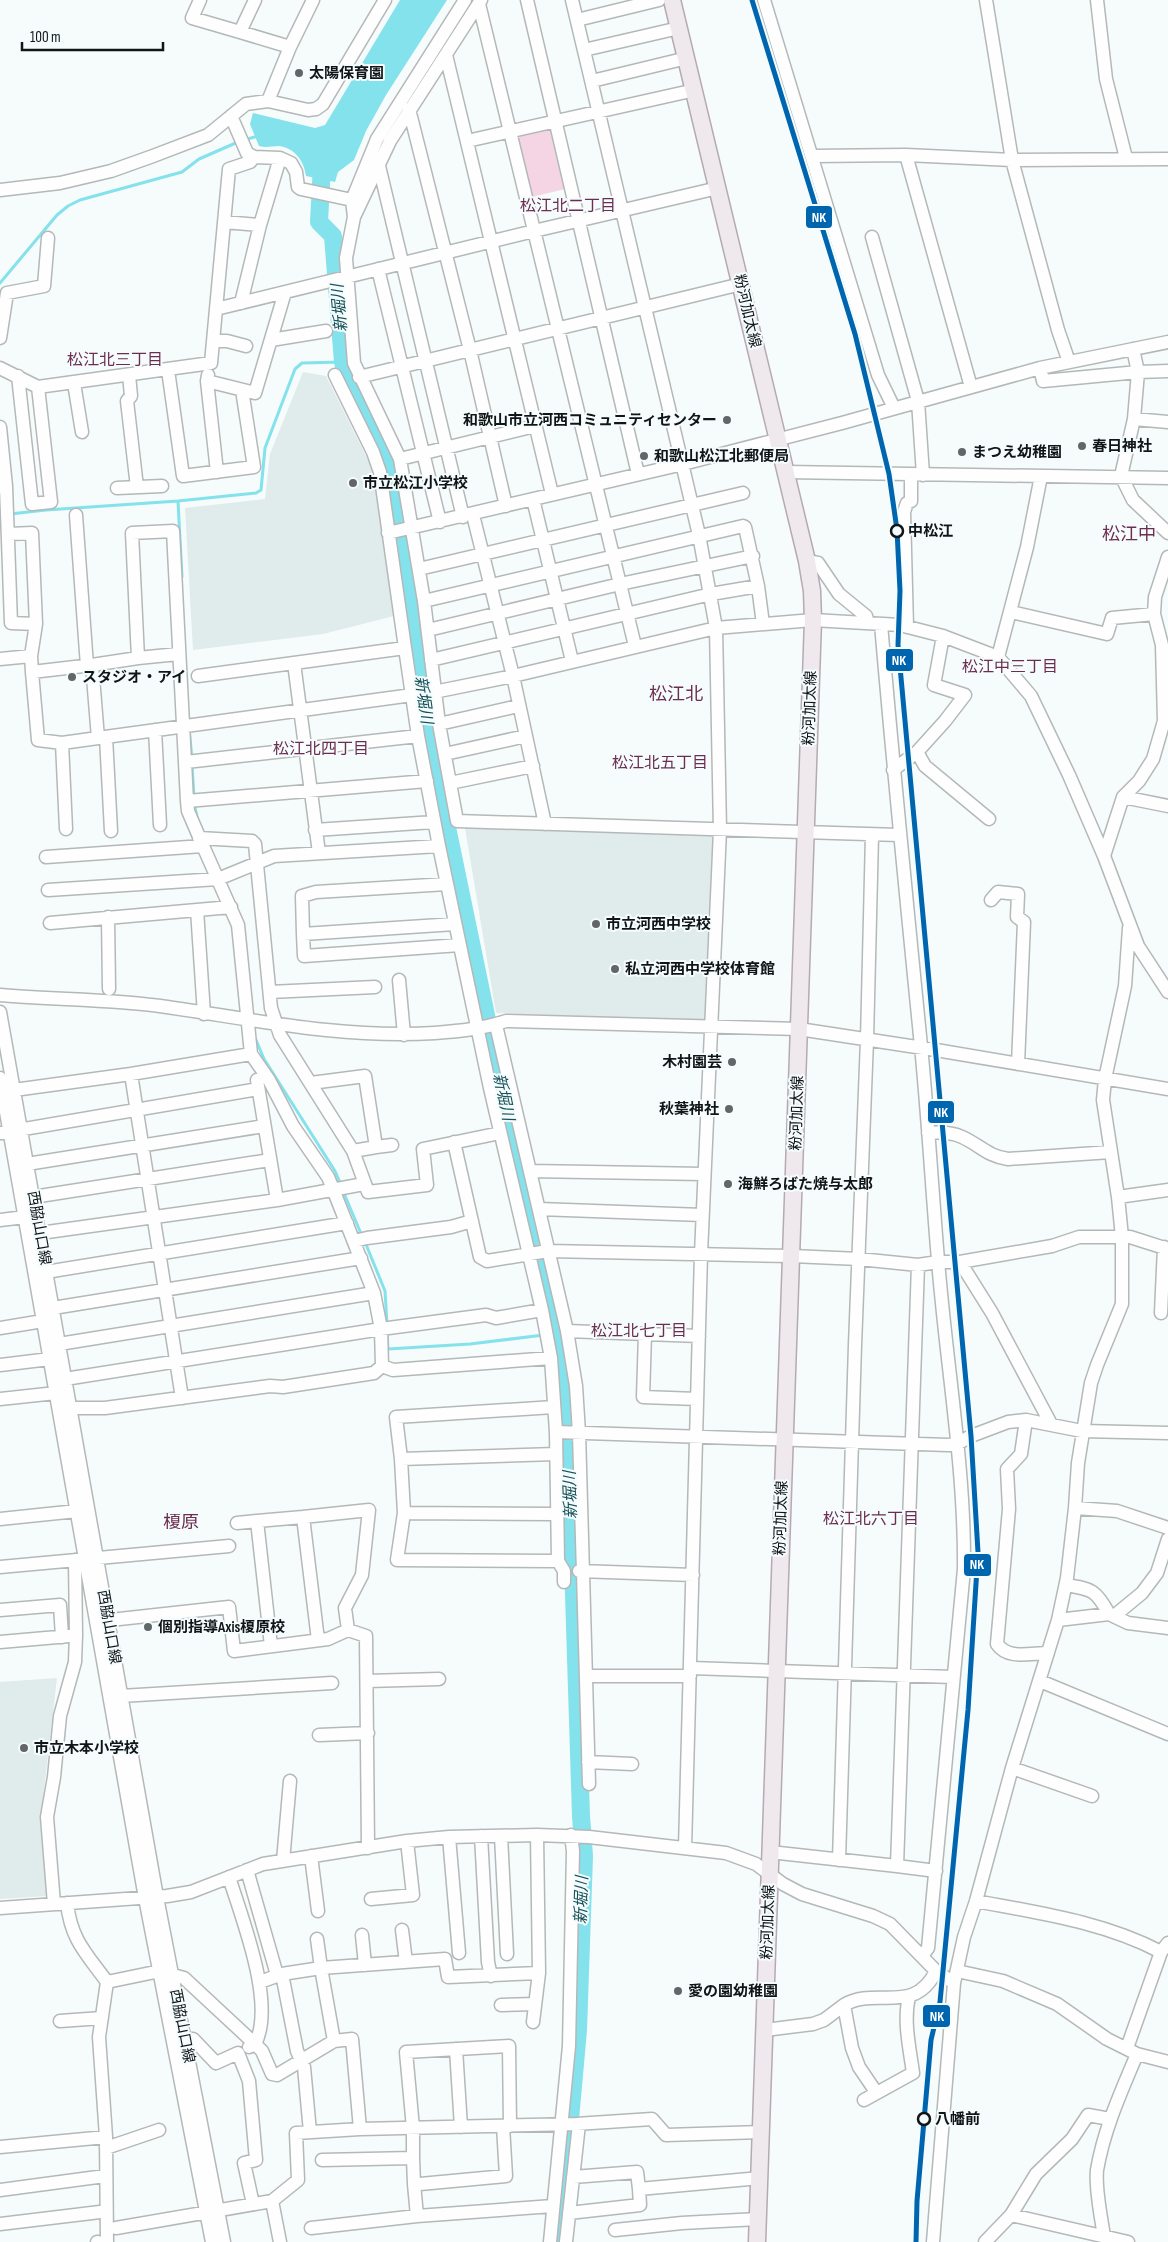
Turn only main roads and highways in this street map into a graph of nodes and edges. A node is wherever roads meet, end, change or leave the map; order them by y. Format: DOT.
graph roads {
  1 [pos="672,0"];
  2 [pos="757,2242"];
  1 -- 2 [label="main road, 粉河加太線"];
}
